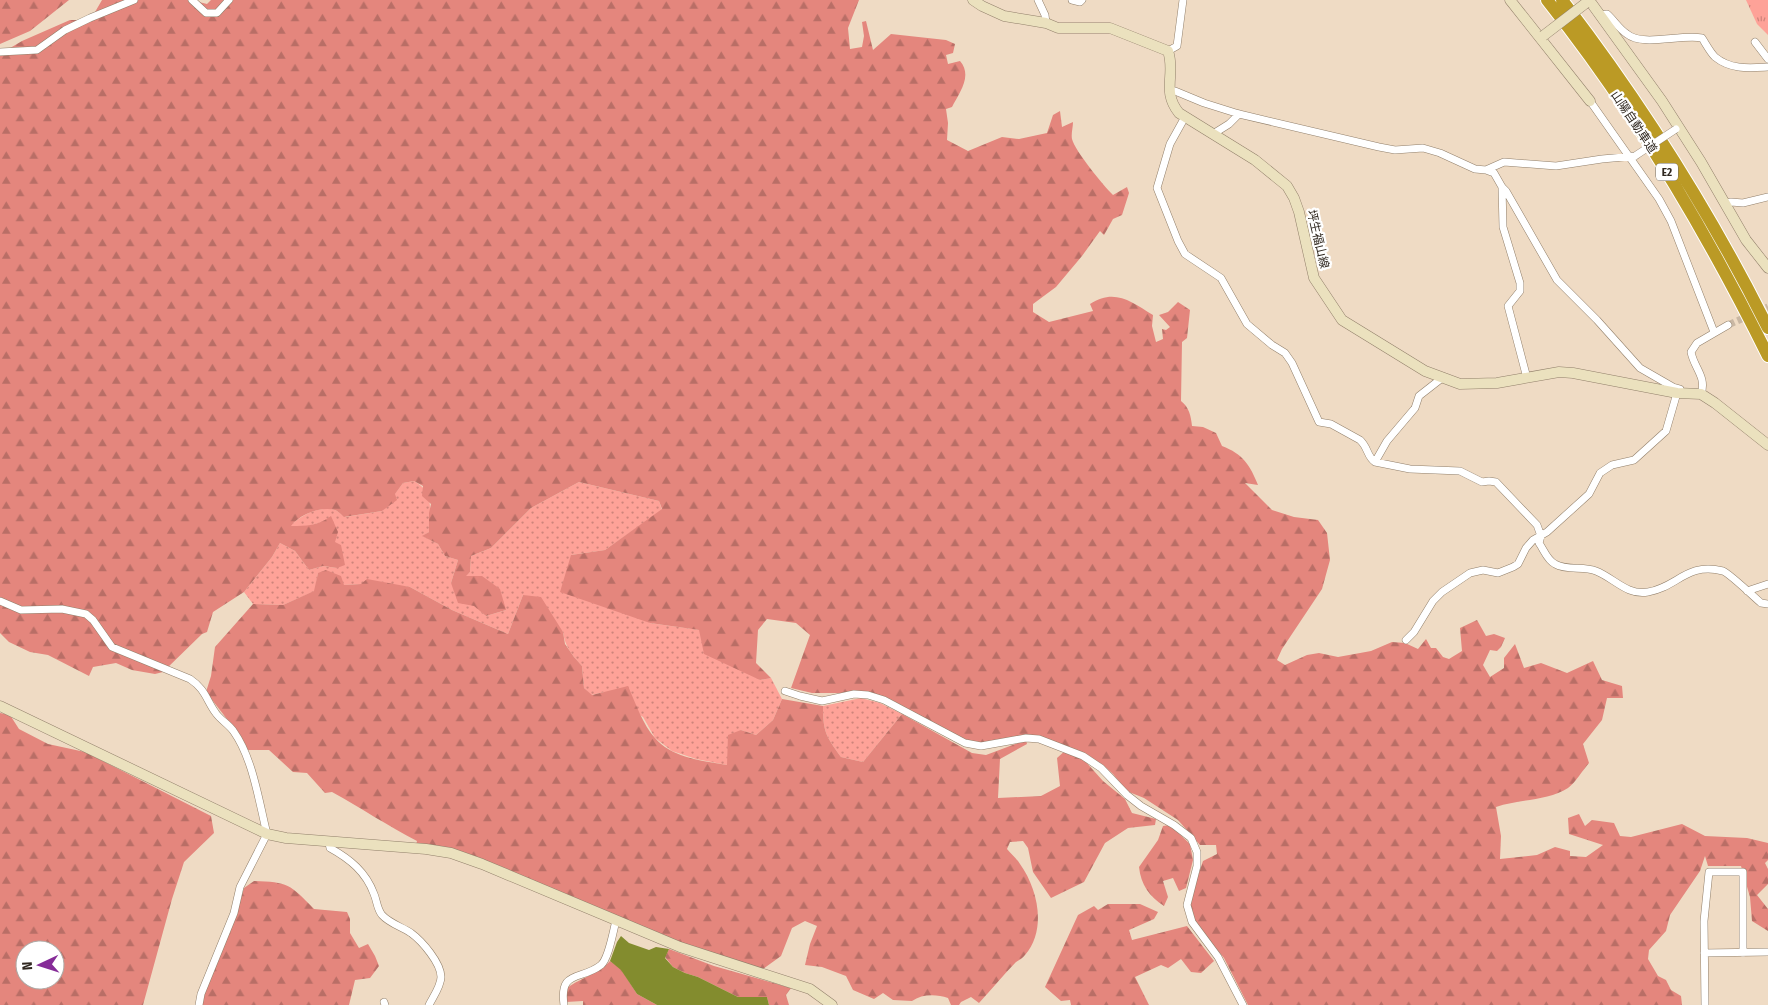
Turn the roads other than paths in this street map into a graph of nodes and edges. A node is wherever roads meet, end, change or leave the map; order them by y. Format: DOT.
graph roads {
  1 [pos="134,0"];
  2 [pos="192,0"];
  3 [pos="229,0"];
  4 [pos="973,0"];
  5 [pos="1038,0"];
  6 [pos="1072,0"];
  7 [pos="1082,0"];
  8 [pos="1184,0"];
  9 [pos="1510,0"];
  10 [pos="1547,0"];
  11 [pos="1562,0"];
  12 [pos="1589,2"];
  13 [pos="1600,15"];
  14 [pos="1046,23"];
  15 [pos="1541,36"];
  16 [pos="1755,42"];
  17 [pos="1168,51"];
  18 [pos="0,52"];
  19 [pos="1768,59"];
  20 [pos="1768,67"];
  21 [pos="1169,92"];
  22 [pos="1590,101"];
  23 [pos="1239,114"];
  24 [pos="1185,117"];
  25 [pos="1677,128"];
  26 [pos="1213,134"];
  27 [pos="1632,156"];
  28 [pos="1486,170"];
  29 [pos="1502,187"];
  30 [pos="1768,197"];
  31 [pos="1725,203"];
  32 [pos="1768,268"];
  33 [pos="1728,325"];
  34 [pos="1768,328"];
  35 [pos="1714,332"];
  36 [pos="1768,356"];
  37 [pos="1442,378"];
  38 [pos="1527,378"];
  39 [pos="1677,393"];
  40 [pos="1689,394"];
  41 [pos="1701,394"];
  42 [pos="1768,445"];
  43 [pos="1375,462"];
  44 [pos="1541,536"];
  45 [pos="1768,584"];
  46 [pos="1747,591"];
  47 [pos="0,601"];
  48 [pos="1768,604"];
  49 [pos="1406,640"];
  50 [pos="785,691"];
  51 [pos="0,706"];
  52 [pos="267,834"];
  53 [pos="329,843"];
  54 [pos="616,921"];
  55 [pos="1743,952"];
  56 [pos="1768,952"];
  57 [pos="1704,953"];
  58 [pos="199,1005"];
  59 [pos="429,1005"];
  60 [pos="564,1005"];
  61 [pos="832,1005"];
  62 [pos="1243,1005"];
  63 [pos="1705,1005"];
  1 -- 18 [label="street"];
  2 -- 3 [label="street"];
  4 -- 14 [label="street"];
  5 -- 14 [label="street"];
  6 -- 7 [label="street"];
  8 -- 17 [label="street"];
  9 -- 15 [label="street"];
  10 -- 36 [label="highway, 山陽自動車道 / E2"];
  11 -- 34 [label="highway, 山陽自動車道 / E2"];
  12 -- 13 [label="street"];
  12 -- 15 [label="street, bridge"];
  13 -- 20 [label="street"];
  13 -- 25 [label="street"];
  14 -- 17 [label="street"];
  15 -- 22 [label="street"];
  16 -- 19 [label="street"];
  17 -- 21 [label="street"];
  21 -- 23 [label="street"];
  21 -- 24 [label="street, 坪生福山線"];
  22 -- 27 [label="street"];
  23 -- 26 [label="street"];
  23 -- 28 [label="street"];
  24 -- 26 [label="street, 坪生福山線"];
  24 -- 43 [label="street"];
  25 -- 27 [label="street, bridge"];
  25 -- 31 [label="street"];
  26 -- 37 [label="street, 坪生福山線"];
  27 -- 28 [label="street"];
  27 -- 35 [label="street"];
  28 -- 29 [label="street"];
  29 -- 38 [label="street"];
  29 -- 40 [label="street"];
  30 -- 31 [label="street"];
  31 -- 32 [label="street"];
  33 -- 35 [label="street"];
  35 -- 41 [label="street"];
  37 -- 38 [label="street, 坪生福山線"];
  37 -- 43 [label="street"];
  38 -- 39 [label="street, 坪生福山線"];
  39 -- 40 [label="street, 坪生福山線"];
  39 -- 44 [label="street"];
  40 -- 41 [label="street, 坪生福山線"];
  41 -- 42 [label="street"];
  43 -- 44 [label="street"];
  44 -- 46 [label="street"];
  44 -- 49 [label="street"];
  45 -- 46 [label="street"];
  46 -- 48 [label="street"];
  47 -- 52 [label="street"];
  50 -- 62 [label="street"];
  51 -- 52 [label="street"];
  52 -- 53 [label="street"];
  52 -- 58 [label="street"];
  53 -- 54 [label="street"];
  53 -- 59 [label="street"];
  54 -- 60 [label="street"];
  54 -- 61 [label="street"];
  55 -- 56 [label="street"];
  55 -- 57 [label="street"];
  55 -- 57 [label="street"];
  57 -- 63 [label="street"];
}
